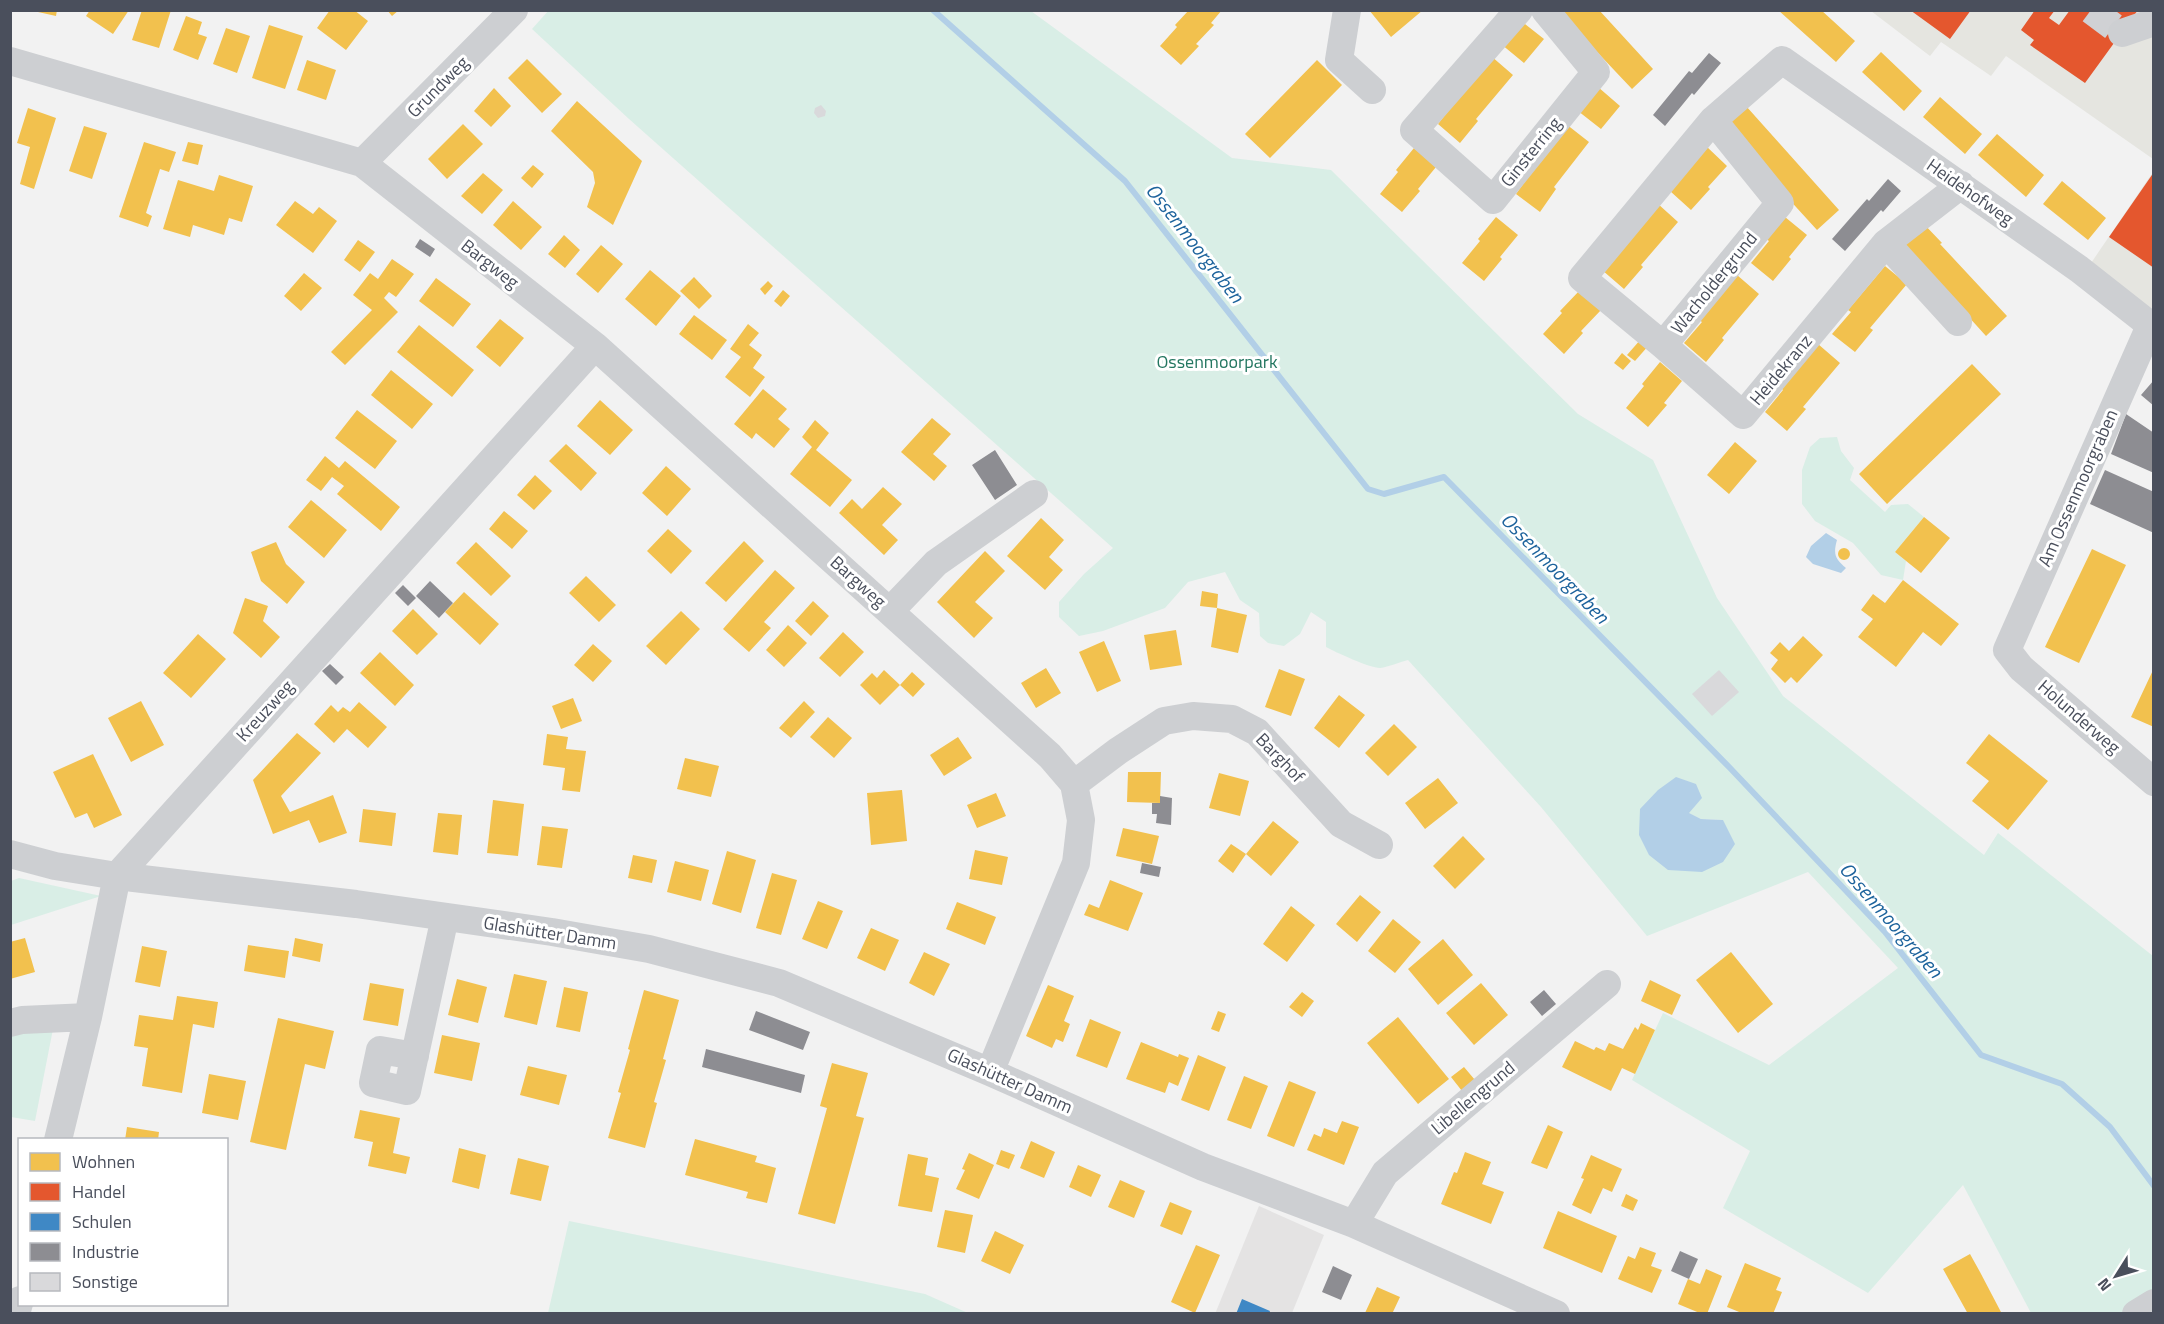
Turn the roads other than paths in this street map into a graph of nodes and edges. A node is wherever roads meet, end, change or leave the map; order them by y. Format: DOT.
graph roads {
  1 [pos="514,10"];
  2 [pos="1347,10"];
  3 [pos="1519,10"];
  4 [pos="1545,10"];
  5 [pos="2154,22"];
  6 [pos="2122,33"];
  7 [pos="1782,60"];
  8 [pos="10,61"];
  9 [pos="1372,90"];
  10 [pos="1713,120"];
  11 [pos="362,163"];
  12 [pos="1961,186"];
  13 [pos="1886,243"];
  14 [pos="1958,322"];
  15 [pos="2152,327"];
  16 [pos="1663,345"];
  17 [pos="595,346"];
  18 [pos="1034,494"];
  19 [pos="890,611"];
  20 [pos="2007,650"];
  21 [pos="1074,784"];
  22 [pos="2150,788"];
  23 [pos="1378,845"];
  24 [pos="10,854"];
  25 [pos="117,876"];
  26 [pos="445,917"];
  27 [pos="1607,984"];
  28 [pos="88,1017"];
  29 [pos="10,1023"];
  30 [pos="415,1056"];
  31 [pos="990,1072"];
  32 [pos="58,1138"];
  33 [pos="1354,1224"];
  34 [pos="2154,1303"];
  35 [pos="1556,1314"];
  36 [pos="2136,1314"];
  1 -- 11 [label="street, Grundweg"];
  2 -- 9 [label="street"];
  3 -- 4 [label="street, Ginsterring"];
  5 -- 6 [label="street"];
  7 -- 10 [label="street, Wacholdergrund"];
  7 -- 12 [label="street, Heidehofweg"];
  8 -- 11 [label="street, Bargweg"];
  10 -- 16 [label="street, Wacholdergrund"];
  10 -- 16 [label="street, Wacholdergrund"];
  11 -- 17 [label="street, Bargweg"];
  12 -- 13 [label="street, Heidekranz"];
  12 -- 15 [label="street, Heidehofweg"];
  13 -- 14 [label="street"];
  13 -- 16 [label="street, Heidekranz"];
  15 -- 20 [label="street, Am Ossenmoorgraben"];
  17 -- 19 [label="street, Bargweg"];
  17 -- 25 [label="street, Kreuzweg"];
  18 -- 19 [label="street, Bargweg"];
  19 -- 21 [label="street, Bargweg"];
  20 -- 22 [label="street, Holunderweg"];
  21 -- 23 [label="street, Barghof"];
  21 -- 31 [label="street, Bargweg"];
  24 -- 25 [label="street, Glashütter Damm"];
  25 -- 26 [label="street, Glashütter Damm"];
  25 -- 28 [label="street"];
  26 -- 30 [label="street"];
  26 -- 31 [label="street, Glashütter Damm"];
  27 -- 33 [label="street, Libellengrund"];
  28 -- 29 [label="street"];
  28 -- 32 [label="street"];
  31 -- 33 [label="street, Glashütter Damm"];
  33 -- 35 [label="street, Glashütter Damm"];
  34 -- 36 [label="street"];
}
